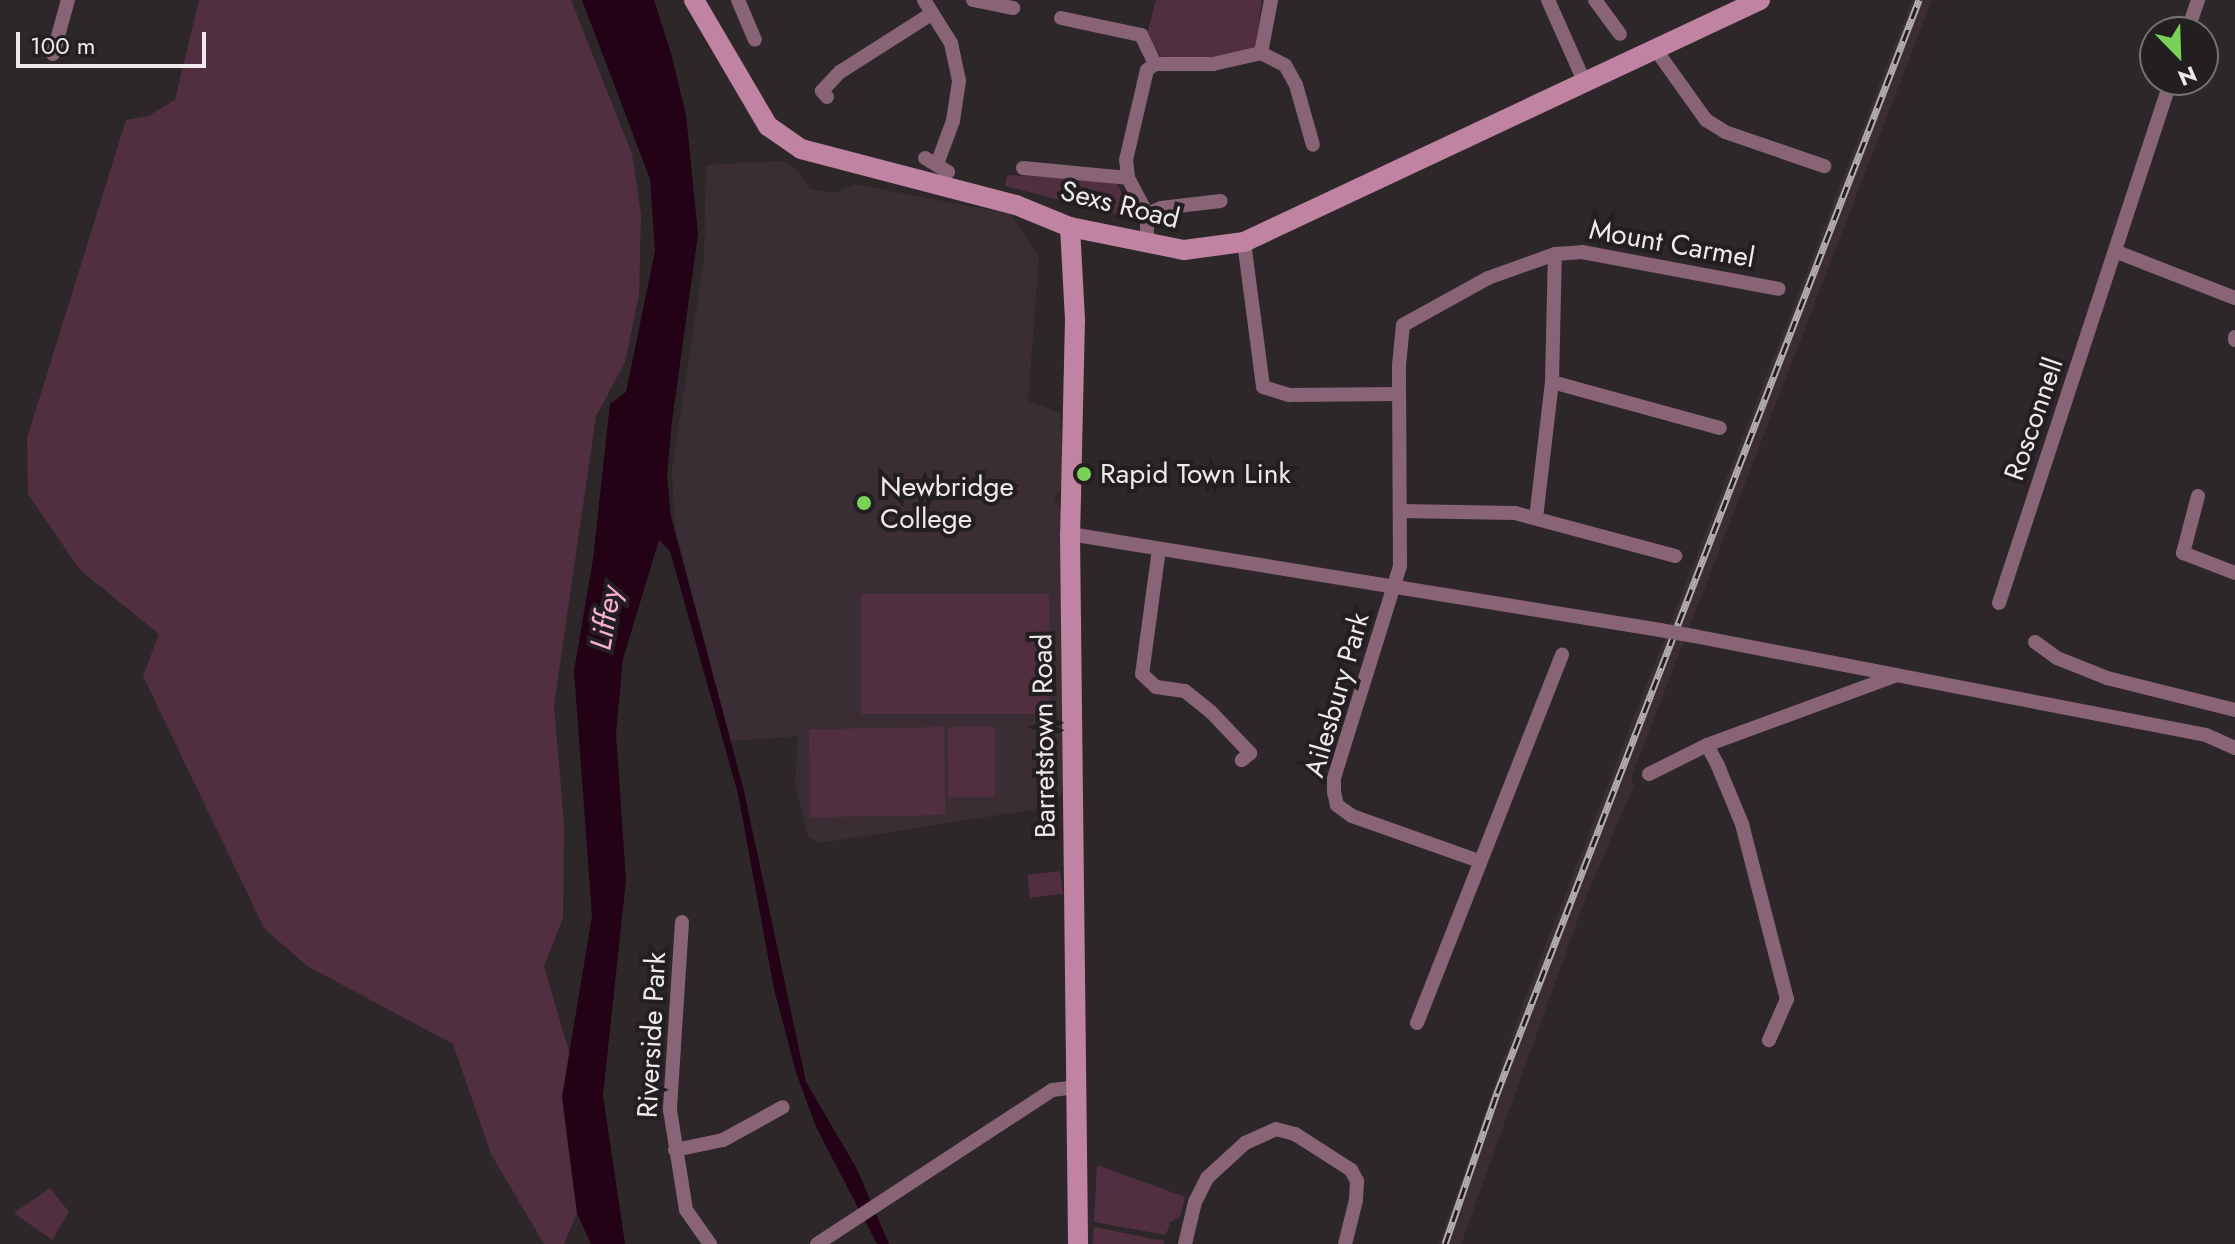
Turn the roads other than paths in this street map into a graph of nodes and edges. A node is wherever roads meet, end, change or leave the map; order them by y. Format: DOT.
graph roads {
  1 [pos="68,0"];
  2 [pos="694,0"];
  3 [pos="738,0"];
  4 [pos="1271,0"];
  5 [pos="1548,0"];
  6 [pos="1595,0"];
  7 [pos="1760,0"];
  8 [pos="974,4"];
  9 [pos="930,5"];
  10 [pos="1013,8"];
  11 [pos="1061,18"];
  12 [pos="748,33"];
  13 [pos="1620,34"];
  14 [pos="1656,50"];
  15 [pos="1261,53"];
  16 [pos="53,54"];
  17 [pos="1155,64"];
  18 [pos="1585,83"];
  19 [pos="2166,96"];
  20 [pos="827,97"];
  21 [pos="1313,145"];
  22 [pos="936,165"];
  23 [pos="1824,166"];
  24 [pos="1023,168"];
  25 [pos="1128,178"];
  26 [pos="1221,201"];
  27 [pos="1147,214"];
  28 [pos="1070,227"];
  29 [pos="1244,242"];
  30 [pos="1147,243"];
  31 [pos="2117,252"];
  32 [pos="1555,254"];
  33 [pos="1779,289"];
  34 [pos="2235,298"];
  35 [pos="1552,382"];
  36 [pos="1398,394"];
  37 [pos="1720,428"];
  38 [pos="2198,496"];
  39 [pos="1401,511"];
  40 [pos="1536,518"];
  41 [pos="1070,534"];
  42 [pos="1159,549"];
  43 [pos="1675,556"];
  44 [pos="2235,573"];
  45 [pos="1396,590"];
  46 [pos="1999,603"];
  47 [pos="2035,642"];
  48 [pos="1562,655"];
  49 [pos="1898,674"];
  50 [pos="2235,710"];
  51 [pos="1707,745"];
  52 [pos="2235,748"];
  53 [pos="1242,760"];
  54 [pos="1649,774"];
  55 [pos="1479,861"];
  56 [pos="682,922"];
  57 [pos="1417,1023"];
  58 [pos="1769,1040"];
  59 [pos="1078,1087"];
  60 [pos="783,1107"];
  61 [pos="675,1150"];
  62 [pos="710,1244"];
  63 [pos="817,1244"];
  64 [pos="1078,1244"];
  65 [pos="1185,1244"];
  66 [pos="1345,1244"];
  1 -- 16 [label="street"];
  2 -- 28 [label="street, Sexs Road"];
  3 -- 12 [label="street"];
  4 -- 15 [label="street"];
  5 -- 18 [label="street"];
  6 -- 13 [label="street"];
  7 -- 14 [label="street, Sexs Road"];
  8 -- 10 [label="street"];
  9 -- 20 [label="street"];
  9 -- 22 [label="street"];
  11 -- 17 [label="street"];
  14 -- 18 [label="street, Sexs Road"];
  14 -- 23 [label="street"];
  15 -- 17 [label="street"];
  15 -- 21 [label="street"];
  17 -- 25 [label="street"];
  18 -- 29 [label="street, Sexs Road"];
  19 -- 31 [label="street, Rosconnell"];
  24 -- 25 [label="street"];
  25 -- 27 [label="street"];
  26 -- 27 [label="street"];
  27 -- 30 [label="street"];
  28 -- 30 [label="street, Sexs Road"];
  28 -- 41 [label="street, Barretstown Road"];
  29 -- 30 [label="street, Sexs Road"];
  29 -- 36 [label="street"];
  31 -- 34 [label="street"];
  31 -- 46 [label="street, Rosconnell"];
  32 -- 33 [label="street, Mount Carmel"];
  32 -- 35 [label="street, Mount Carmel"];
  32 -- 36 [label="street, Mount Carmel"];
  35 -- 37 [label="street"];
  35 -- 40 [label="street, Mount Carmel"];
  36 -- 39 [label="street, Mount Carmel"];
  38 -- 44 [label="street"];
  39 -- 40 [label="street"];
  39 -- 45 [label="street, Mount Carmel"];
  40 -- 43 [label="street"];
  41 -- 42 [label="street"];
  41 -- 59 [label="street, Barretstown Road"];
  42 -- 45 [label="street"];
  42 -- 53 [label="street"];
  45 -- 49 [label="street, bridge"];
  45 -- 55 [label="street, Ailesbury Park"];
  47 -- 50 [label="street"];
  48 -- 55 [label="street"];
  49 -- 51 [label="street"];
  49 -- 52 [label="street"];
  51 -- 54 [label="street"];
  51 -- 58 [label="street"];
  55 -- 57 [label="street"];
  56 -- 61 [label="street, Riverside Park"];
  59 -- 63 [label="street"];
  59 -- 64 [label="street, Barretstown Road"];
  60 -- 61 [label="street, Riverside Park"];
  61 -- 62 [label="street, Riverside Park"];
  65 -- 66 [label="street"];
}
